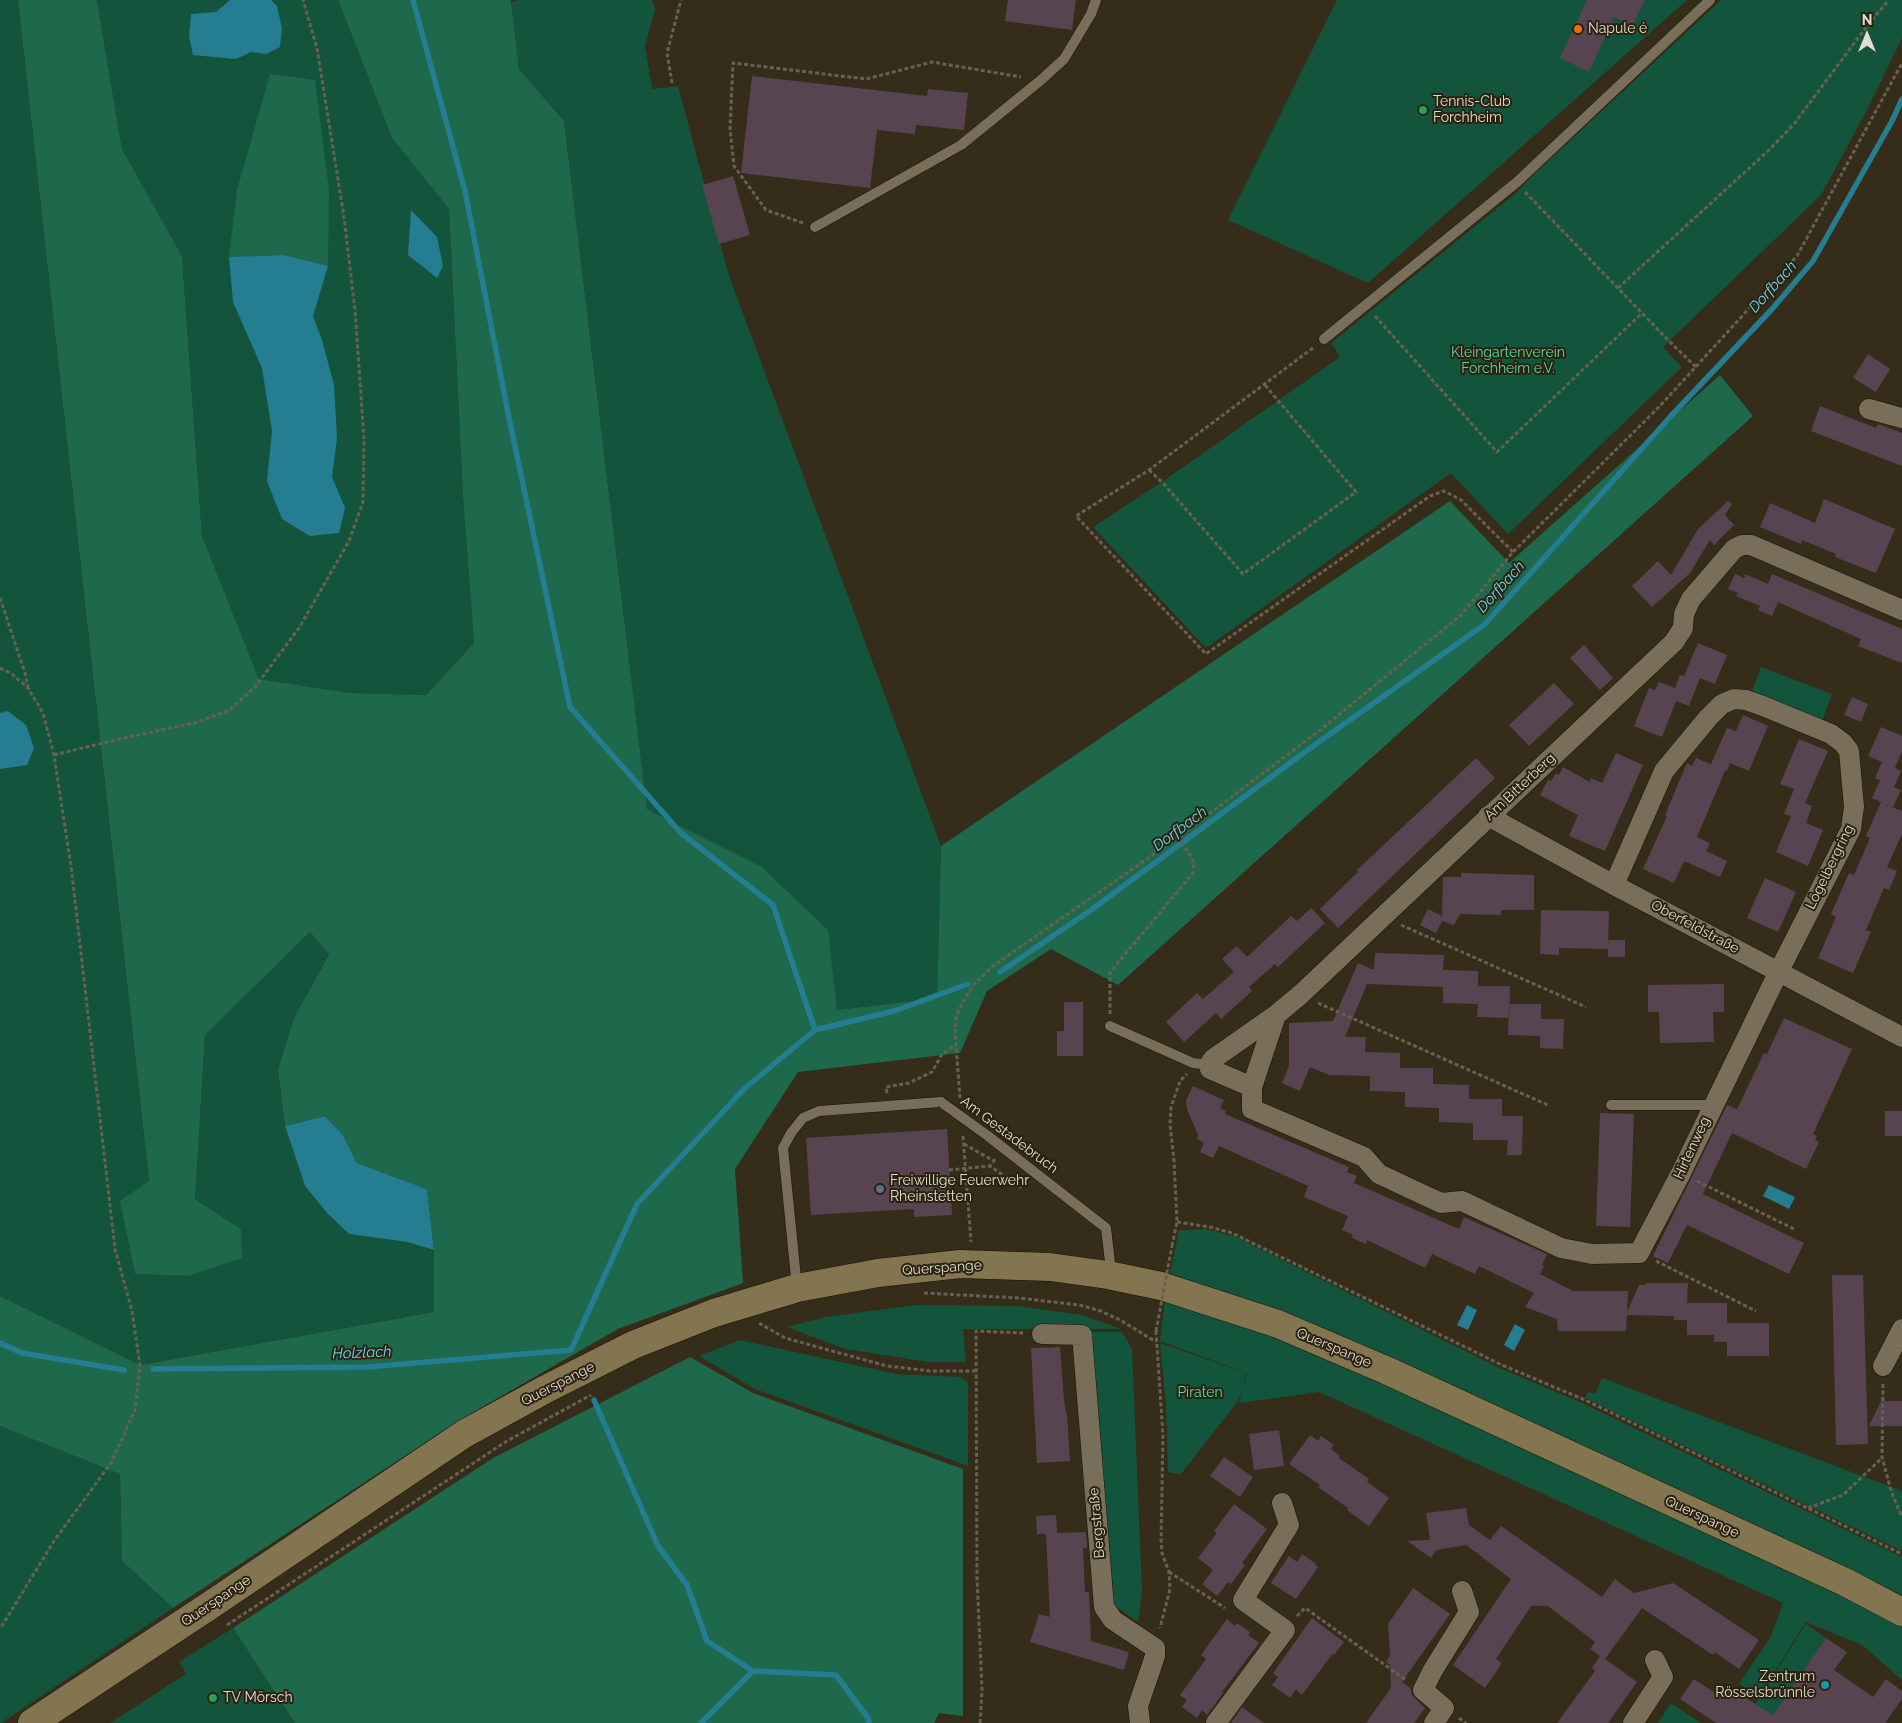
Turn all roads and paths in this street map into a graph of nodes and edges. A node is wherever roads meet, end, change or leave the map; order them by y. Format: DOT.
graph roads {
  1 [pos="304,0"];
  2 [pos="681,0"];
  3 [pos="1096,0"];
  4 [pos="1710,0"];
  5 [pos="1890,0"];
  6 [pos="1902,63"];
  7 [pos="1041,80"];
  8 [pos="672,83"];
  9 [pos="1516,182"];
  10 [pos="815,227"];
  11 [pos="1618,288"];
  12 [pos="1367,305"];
  13 [pos="1642,313"];
  14 [pos="1324,339"];
  15 [pos="1696,367"];
  16 [pos="1264,384"];
  17 [pos="1869,409"];
  18 [pos="1902,418"];
  19 [pos="1148,470"];
  20 [pos="1513,552"];
  21 [pos="0,598"];
  22 [pos="1902,610"];
  23 [pos="0,668"];
  24 [pos="28,688"];
  25 [pos="54,755"];
  26 [pos="1488,816"];
  27 [pos="1178,839"];
  28 [pos="1614,885"];
  29 [pos="1382,917"];
  30 [pos="1779,971"];
  31 [pos="1300,995"];
  32 [pos="1586,1007"];
  33 [pos="1276,1015"];
  34 [pos="1110,1026"];
  35 [pos="1902,1037"];
  36 [pos="956,1044"];
  37 [pos="1208,1065"];
  38 [pos="1252,1087"];
  39 [pos="961,1104"];
  40 [pos="1611,1105"];
  41 [pos="1713,1105"];
  42 [pos="887,1106"];
  43 [pos="1550,1106"];
  44 [pos="963,1134"];
  45 [pos="964,1143"];
  46 [pos="1004,1148"];
  47 [pos="994,1161"];
  48 [pos="990,1166"];
  49 [pos="950,1170"];
  50 [pos="1681,1174"];
  51 [pos="1021,1188"];
  52 [pos="1177,1222"];
  53 [pos="1794,1229"];
  54 [pos="972,1248"];
  55 [pos="1640,1253"];
  56 [pos="1108,1275"];
  57 [pos="797,1288"];
  58 [pos="922,1293"];
  59 [pos="1756,1311"];
  60 [pos="766,1320"];
  61 [pos="1902,1329"];
  62 [pos="1042,1334"];
  63 [pos="1156,1342"];
  64 [pos="1883,1366"];
  65 [pos="975,1371"];
  66 [pos="593,1393"];
  67 [pos="1882,1457"];
  68 [pos="1282,1503"];
  69 [pos="1808,1508"];
  70 [pos="1902,1517"];
  71 [pos="1902,1554"];
  72 [pos="1169,1572"];
  73 [pos="1462,1591"];
  74 [pos="1243,1600"];
  75 [pos="1902,1612"];
  76 [pos="0,1629"];
  77 [pos="219,1630"];
  78 [pos="1285,1630"];
  79 [pos="1155,1648"];
  80 [pos="1655,1660"];
  81 [pos="1423,1690"];
  82 [pos="32,1723"];
  83 [pos="980,1723"];
  84 [pos="1140,1723"];
  85 [pos="1216,1723"];
  86 [pos="1434,1723"];
  87 [pos="1633,1723"];
  1 -- 25 [label="path"];
  2 -- 8 [label="path"];
  3 -- 7 [label="lane"];
  4 -- 9 [label="lane"];
  5 -- 11 [label="path"];
  6 -- 15 [label="path"];
  7 -- 10 [label="lane"];
  7 -- 10 [label="path"];
  9 -- 11 [label="path"];
  9 -- 12 [label="lane"];
  11 -- 13 [label="path"];
  12 -- 13 [label="path"];
  12 -- 14 [label="lane"];
  13 -- 15 [label="path"];
  14 -- 16 [label="path"];
  15 -- 20 [label="path"];
  16 -- 19 [label="path"];
  16 -- 19 [label="path"];
  17 -- 18 [label="street"];
  19 -- 20 [label="path"];
  20 -- 27 [label="path"];
  21 -- 24 [label="path"];
  22 -- 26 [label="street, Am Bitterberg"];
  23 -- 24 [label="path"];
  24 -- 25 [label="path"];
  25 -- 76 [label="path"];
  26 -- 28 [label="street, Oberfeldstraße"];
  26 -- 29 [label="street, Am Bitterberg"];
  27 -- 34 [label="path"];
  27 -- 36 [label="path"];
  28 -- 30 [label="street, Oberfeldstraße"];
  28 -- 30 [label="street, Lögelbergring"];
  29 -- 31 [label="street, Am Bitterberg"];
  29 -- 32 [label="path"];
  30 -- 35 [label="street, Oberfeldstraße"];
  30 -- 41 [label="street, Hirtenweg"];
  31 -- 33 [label="street, Am Bitterberg"];
  31 -- 43 [label="path"];
  33 -- 37 [label="street, Am Bitterberg"];
  33 -- 38 [label="street"];
  34 -- 37 [label="lane"];
  36 -- 39 [label="path"];
  36 -- 42 [label="path"];
  37 -- 38 [label="street"];
  37 -- 52 [label="path"];
  38 -- 55 [label="street"];
  40 -- 41 [label="lane"];
  41 -- 50 [label="street, Hirtenweg"];
  42 -- 46 [label="lane, Am Gestadebruch, bridge"];
  42 -- 57 [label="lane, Am Gestadebruch"];
  44 -- 45 [label="path"];
  45 -- 47 [label="path"];
  45 -- 54 [label="path"];
  46 -- 47 [label="path"];
  46 -- 56 [label="lane, Am Gestadebruch"];
  47 -- 48 [label="path"];
  48 -- 49 [label="path, bridge"];
  48 -- 51 [label="path"];
  50 -- 53 [label="path"];
  50 -- 55 [label="street, Hirtenweg"];
  52 -- 63 [label="path, bridge"];
  52 -- 69 [label="path"];
  55 -- 59 [label="path"];
  56 -- 57 [label="main road, Querspange"];
  56 -- 75 [label="main road, Querspange"];
  57 -- 82 [label="main road, Querspange"];
  58 -- 63 [label="path"];
  60 -- 65 [label="path"];
  61 -- 64 [label="street"];
  62 -- 65 [label="path"];
  62 -- 79 [label="street, Bergstraße"];
  63 -- 72 [label="path"];
  64 -- 67 [label="path"];
  65 -- 83 [label="path"];
  66 -- 77 [label="path"];
  67 -- 69 [label="path"];
  67 -- 70 [label="path"];
  68 -- 74 [label="street"];
  69 -- 71 [label="path"];
  72 -- 74 [label="path"];
  72 -- 79 [label="path"];
  73 -- 81 [label="street"];
  74 -- 78 [label="street"];
  78 -- 81 [label="path"];
  78 -- 85 [label="street"];
  79 -- 84 [label="street"];
  80 -- 87 [label="street"];
  81 -- 86 [label="street"];
}
